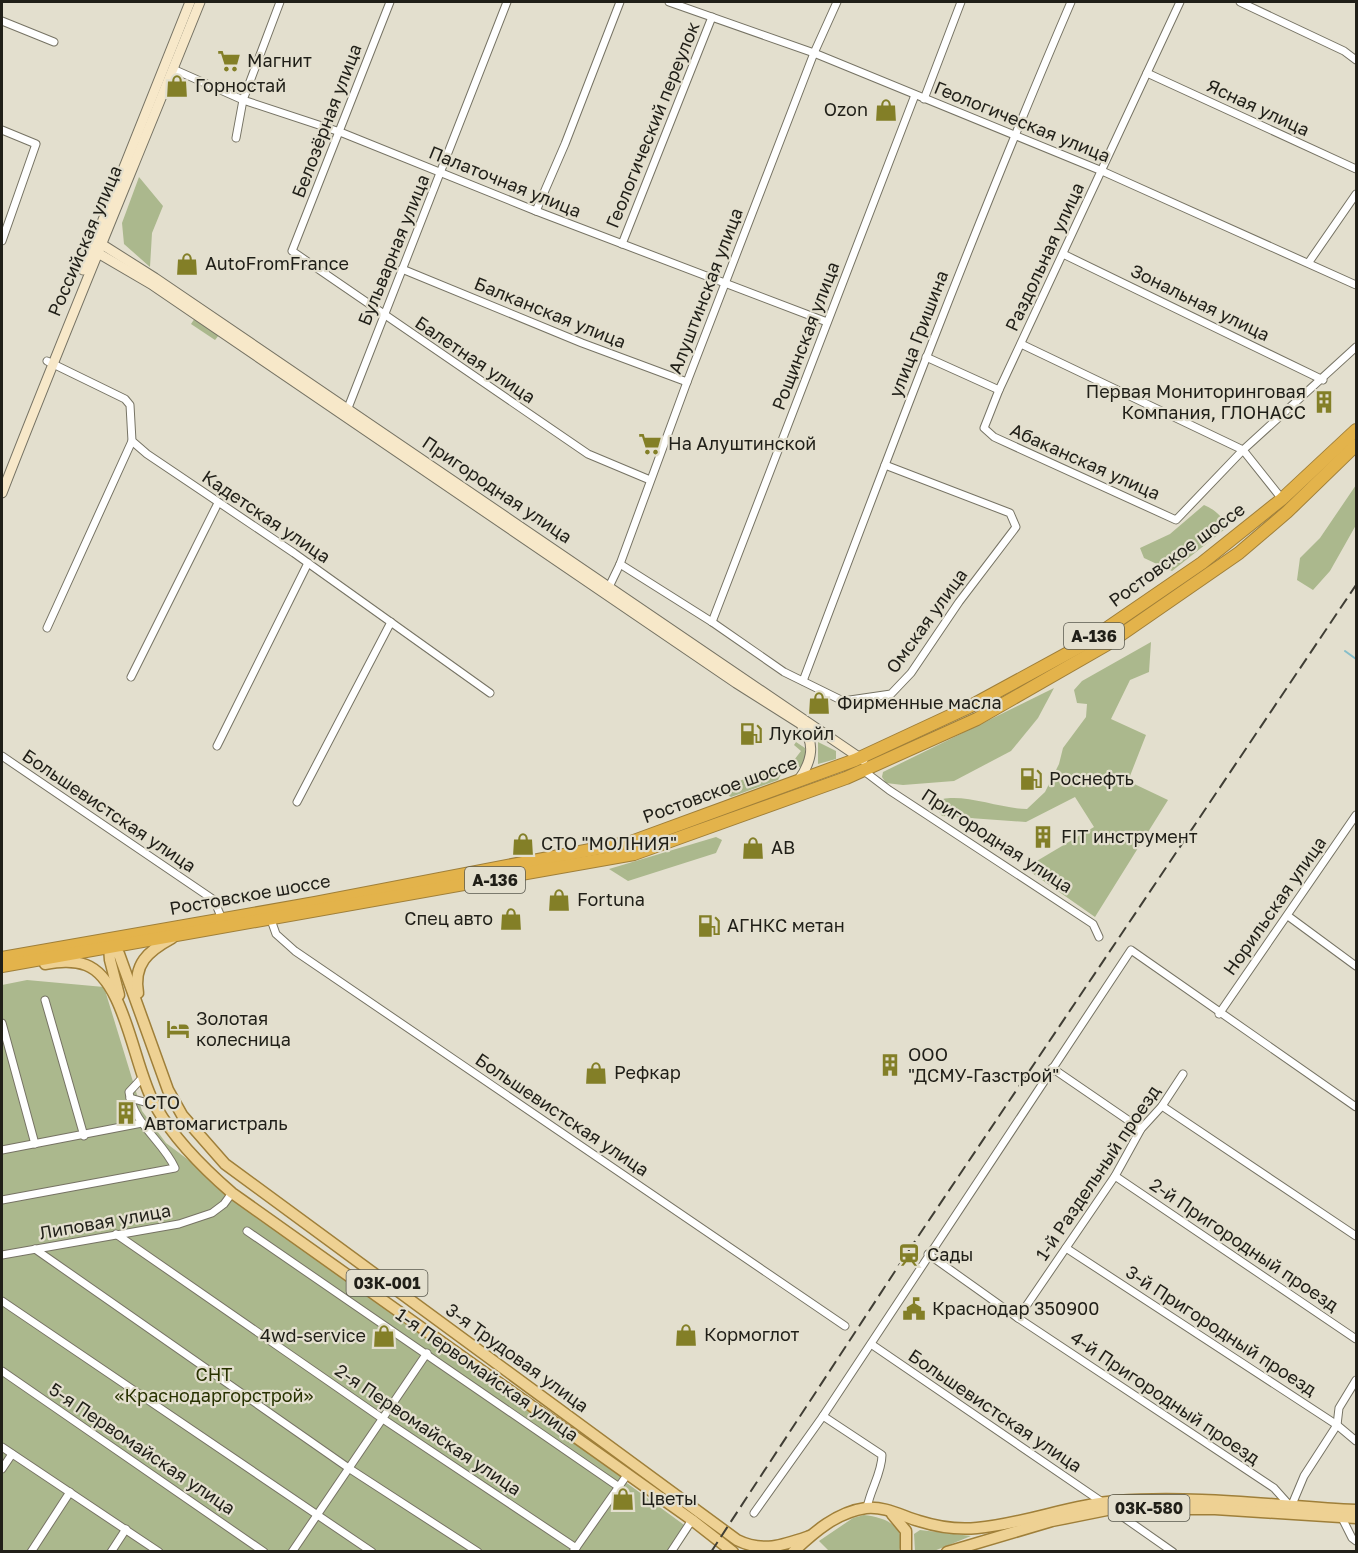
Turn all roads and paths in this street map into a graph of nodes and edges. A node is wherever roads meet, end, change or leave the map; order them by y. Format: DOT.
graph roads {
  1 [pos="190,2"];
  2 [pos="200,2"];
  3 [pos="280,2"];
  4 [pos="390,2"];
  5 [pos="507,2"];
  6 [pos="620,2"];
  7 [pos="669,2"];
  8 [pos="837,2"];
  9 [pos="961,2"];
  10 [pos="1071,2"];
  11 [pos="1180,2"];
  12 [pos="1240,2"];
  13 [pos="712,17"];
  14 [pos="2,21"];
  15 [pos="54,42"];
  16 [pos="814,53"];
  17 [pos="1356,60"];
  18 [pos="169,67"];
  19 [pos="1147,73"];
  20 [pos="915,95"];
  21 [pos="924,99"];
  22 [pos="243,100"];
  23 [pos="2,130"];
  24 [pos="340,132"];
  25 [pos="1013,136"];
  26 [pos="237,138"];
  27 [pos="1356,170"];
  28 [pos="1102,171"];
  29 [pos="441,173"];
  30 [pos="1356,194"];
  31 [pos="536,211"];
  32 [pos="2,241"];
  33 [pos="622,244"];
  34 [pos="97,247"];
  35 [pos="292,251"];
  36 [pos="1063,254"];
  37 [pos="1309,262"];
  38 [pos="402,269"];
  39 [pos="726,284"];
  40 [pos="1356,285"];
  41 [pos="383,316"];
  42 [pos="827,322"];
  43 [pos="1021,344"];
  44 [pos="1356,347"];
  45 [pos="926,357"];
  46 [pos="50,362"];
  47 [pos="1323,380"];
  48 [pos="687,382"];
  49 [pos="999,390"];
  50 [pos="346,413"];
  51 [pos="984,428"];
  52 [pos="1356,429"];
  53 [pos="132,441"];
  54 [pos="1356,446"];
  55 [pos="1243,450"];
  56 [pos="885,465"];
  57 [pos="2,479"];
  58 [pos="650,480"];
  59 [pos="2,493"];
  60 [pos="1282,500"];
  61 [pos="218,503"];
  62 [pos="308,563"];
  63 [pos="620,564"];
  64 [pos="608,590"];
  65 [pos="712,621"];
  66 [pos="391,622"];
  67 [pos="47,628"];
  68 [pos="131,677"];
  69 [pos="803,681"];
  70 [pos="490,693"];
  71 [pos="786,715"];
  72 [pos="217,746"];
  73 [pos="2,756"];
  74 [pos="858,759"];
  75 [pos="868,772"];
  76 [pos="798,780"];
  77 [pos="297,802"];
  78 [pos="1356,815"];
  79 [pos="269,915"];
  80 [pos="1288,916"];
  81 [pos="222,919"];
  82 [pos="124,934"];
  83 [pos="177,936"];
  84 [pos="1099,937"];
  85 [pos="91,941"];
  86 [pos="110,947"];
  87 [pos="2,958"];
  88 [pos="72,962"];
  89 [pos="1356,966"];
  90 [pos="2,968"];
  91 [pos="45,1000"];
  92 [pos="1219,1014"];
  93 [pos="142,1017"];
  94 [pos="2,1023"];
  95 [pos="138,1065"];
  96 [pos="1052,1068"];
  97 [pos="1182,1074"];
  98 [pos="143,1077"];
  99 [pos="130,1098"];
  100 [pos="154,1105"];
  101 [pos="1162,1106"];
  102 [pos="1356,1107"];
  103 [pos="142,1124"];
  104 [pos="1141,1129"];
  105 [pos="84,1136"];
  106 [pos="35,1144"];
  107 [pos="2,1150"];
  108 [pos="1115,1176"];
  109 [pos="232,1193"];
  110 [pos="2,1200"];
  111 [pos="247,1231"];
  112 [pos="116,1234"];
  113 [pos="1356,1236"];
  114 [pos="1066,1248"];
  115 [pos="35,1249"];
  116 [pos="928,1254"];
  117 [pos="2,1255"];
  118 [pos="2,1301"];
  119 [pos="1018,1318"];
  120 [pos="845,1326"];
  121 [pos="1356,1339"];
  122 [pos="871,1344"];
  123 [pos="427,1353"];
  124 [pos="2,1371"];
  125 [pos="1356,1380"];
  126 [pos="823,1416"];
  127 [pos="382,1419"];
  128 [pos="1337,1425"];
  129 [pos="1356,1441"];
  130 [pos="2,1447"];
  131 [pos="12,1454"];
  132 [pos="350,1468"];
  133 [pos="2,1469"];
  134 [pos="623,1481"];
  135 [pos="70,1492"];
  136 [pos="1102,1502"];
  137 [pos="1291,1507"];
  138 [pos="867,1508"];
  139 [pos="1123,1508"];
  140 [pos="888,1510"];
  141 [pos="1356,1510"];
  142 [pos="754,1513"];
  143 [pos="1340,1513"];
  144 [pos="316,1515"];
  145 [pos="1356,1518"];
  146 [pos="690,1523"];
  147 [pos="126,1529"];
  148 [pos="810,1536"];
  149 [pos="1356,1541"];
  150 [pos="731,1549"];
  151 [pos="575,1550"];
  152 [pos="31,1551"];
  153 [pos="111,1551"];
  154 [pos="159,1551"];
  155 [pos="264,1551"];
  156 [pos="292,1551"];
  157 [pos="372,1551"];
  158 [pos="478,1551"];
  159 [pos="671,1551"];
  160 [pos="793,1551"];
  161 [pos="906,1551"];
  162 [pos="947,1551"];
  163 [pos="1173,1551"];
  1 -- 18 [label="street, Российская улица"];
  2 -- 18 [label="street, Российская улица"];
  3 -- 22 [label="street"];
  4 -- 24 [label="street, Белозёрная улица"];
  5 -- 29 [label="street, Бульварная улица"];
  6 -- 31 [label="street"];
  7 -- 13 [label="street, Геологическая улица"];
  8 -- 16 [label="street, Алуштинская улица"];
  9 -- 21 [label="street"];
  10 -- 25 [label="street, улица Гришина"];
  11 -- 19 [label="street, Раздольная улица"];
  12 -- 17 [label="street"];
  13 -- 16 [label="street, Геологическая улица"];
  13 -- 33 [label="street, Геологический переулок"];
  14 -- 15 [label="street"];
  16 -- 20 [label="street, Геологическая улица"];
  16 -- 39 [label="street, Алуштинская улица"];
  18 -- 22 [label="street, Палаточная улица"];
  18 -- 34 [label="street, Российская улица"];
  19 -- 27 [label="street, Ясная улица"];
  19 -- 28 [label="street, Раздольная улица"];
  20 -- 21 [label="street, Геологическая улица"];
  20 -- 42 [label="street, Рощинская улица"];
  21 -- 25 [label="street, Геологическая улица"];
  22 -- 24 [label="street, Палаточная улица"];
  22 -- 26 [label="street"];
  23 -- 32 [label="street"];
  24 -- 29 [label="street, Палаточная улица"];
  24 -- 35 [label="street, Белозёрная улица"];
  25 -- 28 [label="street, Геологическая улица"];
  25 -- 45 [label="street, улица Гришина"];
  28 -- 36 [label="street, Раздольная улица"];
  28 -- 37 [label="street, Геологическая улица"];
  29 -- 31 [label="street, Палаточная улица"];
  29 -- 38 [label="street, Бульварная улица"];
  30 -- 37 [label="street"];
  31 -- 33 [label="street, Палаточная улица"];
  33 -- 39 [label="street, Палаточная улица"];
  34 -- 46 [label="street, Российская улица"];
  34 -- 50 [label="street, Пригородная улица"];
  35 -- 41 [label="street, Балетная улица"];
  36 -- 43 [label="street, Раздольная улица"];
  36 -- 47 [label="street, Зональная улица"];
  37 -- 40 [label="street, Геологическая улица"];
  38 -- 41 [label="street, Бульварная улица"];
  38 -- 48 [label="street, Балканская улица"];
  39 -- 42 [label="street, Палаточная улица"];
  39 -- 48 [label="street, Алуштинская улица"];
  41 -- 50 [label="street, Бульварная улица"];
  41 -- 58 [label="street, Балетная улица"];
  42 -- 65 [label="street, Рощинская улица"];
  43 -- 49 [label="street, Раздольная улица"];
  43 -- 55 [label="street"];
  44 -- 47 [label="street"];
  45 -- 49 [label="street"];
  45 -- 56 [label="street, улица Гришина"];
  46 -- 53 [label="street"];
  46 -- 57 [label="street, Российская улица"];
  46 -- 59 [label="street, Российская улица"];
  47 -- 55 [label="street"];
  48 -- 58 [label="street, Алуштинская улица"];
  49 -- 51 [label="street, Раздольная улица"];
  50 -- 64 [label="street, Пригородная улица"];
  51 -- 55 [label="street, Абаканская улица"];
  52 -- 60 [label="highway, Ростовское шоссе / А-136"];
  53 -- 61 [label="street, Кадетская улица"];
  53 -- 67 [label="street"];
  54 -- 75 [label="highway, Ростовское шоссе / А-136"];
  55 -- 60 [label="street"];
  56 -- 69 [label="street, улица Гришина"];
  56 -- 69 [label="street, Омская улица"];
  58 -- 63 [label="street, Алуштинская улица"];
  60 -- 74 [label="highway, Ростовское шоссе / А-136"];
  61 -- 62 [label="street, Кадетская улица"];
  61 -- 68 [label="street"];
  62 -- 66 [label="street, Кадетская улица"];
  62 -- 72 [label="street"];
  63 -- 64 [label="street, Алуштинская улица"];
  63 -- 65 [label="street"];
  64 -- 71 [label="street, Пригородная улица"];
  64 -- 74 [label="street, Пригородная улица"];
  65 -- 69 [label="street"];
  66 -- 70 [label="street, Кадетская улица"];
  66 -- 77 [label="street"];
  71 -- 74 [label="street, Пригородная улица"];
  71 -- 76 [label="street"];
  73 -- 81 [label="street, Большевистская улица"];
  74 -- 75 [label="street, Пригородная улица"];
  74 -- 76 [label="highway, Ростовское шоссе / А-136"];
  75 -- 79 [label="highway, Ростовское шоссе / А-136"];
  75 -- 84 [label="street, Пригородная улица"];
  76 -- 79 [label="highway, Ростовское шоссе / А-136"];
  78 -- 80 [label="street, Норильская улица"];
  79 -- 81 [label="highway, Ростовское шоссе / А-136"];
  79 -- 83 [label="highway, Ростовское шоссе / А-136"];
  79 -- 120 [label="street, Большевистская улица"];
  80 -- 89 [label="street"];
  80 -- 92 [label="street, Норильская улица"];
  81 -- 82 [label="highway, Ростовское шоссе / А-136"];
  82 -- 85 [label="highway, Ростовское шоссе / А-136"];
  82 -- 86 [label="main road"];
  83 -- 86 [label="highway, Ростовское шоссе / А-136"];
  83 -- 93 [label="main road, 03К-001"];
  85 -- 86 [label="main road, А-136"];
  85 -- 87 [label="highway, Ростовское шоссе / А-136"];
  86 -- 90 [label="highway, Ростовское шоссе / А-136"];
  86 -- 93 [label="main road, 3-я Трудовая улица / 03К-001"];
  86 -- 95 [label="main road, 03К-001"];
  88 -- 90 [label="main road, А-136"];
  88 -- 95 [label="main road, 03К-001"];
  91 -- 105 [label="street"];
  92 -- 96 [label="street"];
  92 -- 102 [label="street"];
  93 -- 148 [label="main road, 3-я Трудовая улица / 03К-001"];
  94 -- 106 [label="street"];
  95 -- 98 [label="main road, 03К-001"];
  96 -- 104 [label="street"];
  96 -- 116 [label="street"];
  97 -- 101 [label="street, 1-й Раздельный проезд"];
  98 -- 99 [label="street"];
  98 -- 100 [label="main road, 03К-001"];
  99 -- 100 [label="street"];
  99 -- 103 [label="street"];
  100 -- 109 [label="main road, 03К-001"];
  101 -- 104 [label="street, 1-й Раздельный проезд"];
  101 -- 113 [label="street"];
  103 -- 105 [label="street"];
  103 -- 110 [label="street"];
  104 -- 108 [label="street, 1-й Раздельный проезд"];
  105 -- 106 [label="street"];
  106 -- 107 [label="street"];
  108 -- 114 [label="street, 1-й Раздельный проезд"];
  108 -- 121 [label="street, 2-й Пригородный проезд"];
  109 -- 112 [label="street, Липовая улица"];
  109 -- 134 [label="main road, 3-я Трудовая улица / 03К-001"];
  111 -- 123 [label="street, 1-я Первомайская улица"];
  112 -- 115 [label="street, Липовая улица"];
  112 -- 127 [label="street, 2-я Первомайская улица"];
  114 -- 119 [label="street, 1-й Раздельный проезд"];
  114 -- 128 [label="street, 3-й Пригородный проезд"];
  115 -- 117 [label="street, Липовая улица"];
  115 -- 132 [label="street"];
  116 -- 119 [label="street, 4-й Пригородный проезд"];
  116 -- 122 [label="street"];
  118 -- 144 [label="street"];
  119 -- 137 [label="street, 4-й Пригородный проезд"];
  122 -- 126 [label="street"];
  122 -- 136 [label="street, Большевистская улица"];
  123 -- 127 [label="street"];
  123 -- 134 [label="street, 1-я Первомайская улица"];
  124 -- 155 [label="street, 5-я Первомайская улица"];
  125 -- 128 [label="street"];
  126 -- 138 [label="street"];
  126 -- 142 [label="street"];
  127 -- 132 [label="street"];
  127 -- 151 [label="street, 2-я Первомайская улица"];
  128 -- 129 [label="street, 3-й Пригородный проезд"];
  128 -- 137 [label="street"];
  130 -- 131 [label="street"];
  131 -- 133 [label="street"];
  131 -- 135 [label="street"];
  132 -- 144 [label="street"];
  132 -- 158 [label="street"];
  134 -- 146 [label="main road, 1-я Первомайская улица / 03К-001"];
  134 -- 151 [label="street"];
  135 -- 147 [label="street"];
  135 -- 152 [label="street"];
  136 -- 137 [label="main road, 03К-580"];
  136 -- 140 [label="main road, 03К-580"];
  137 -- 143 [label="main road, 03К-580"];
  138 -- 140 [label="main road, 03К-001"];
  138 -- 148 [label="main road, 03К-001"];
  139 -- 143 [label="main road, 03К-580"];
  139 -- 162 [label="main road, 03К-580"];
  139 -- 163 [label="street"];
  140 -- 161 [label="main road"];
  141 -- 143 [label="main road, 03К-580"];
  143 -- 145 [label="main road, 03К-580"];
  143 -- 149 [label="street"];
  144 -- 156 [label="street"];
  144 -- 157 [label="street"];
  146 -- 150 [label="main road, 1-я Первомайская улица / 03К-001"];
  146 -- 159 [label="street"];
  147 -- 153 [label="street"];
  147 -- 154 [label="street"];
  148 -- 160 [label="main road, 03К-001"];
}
